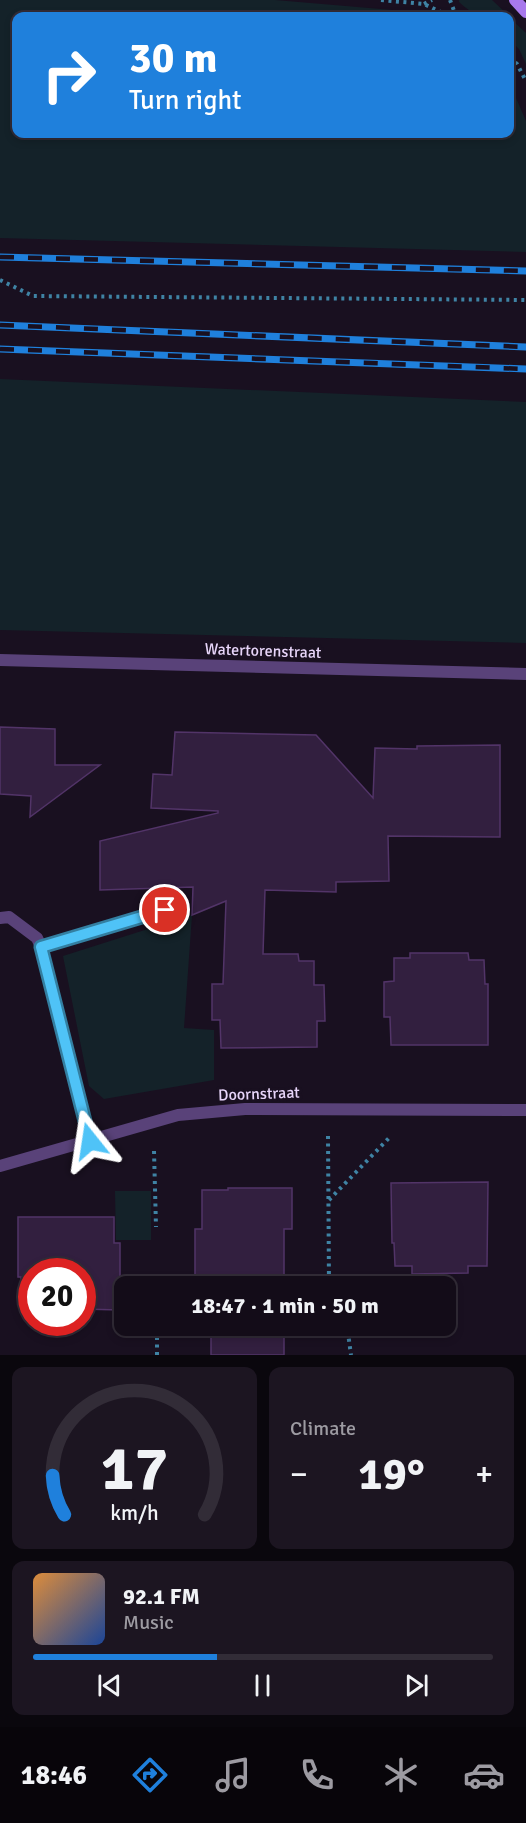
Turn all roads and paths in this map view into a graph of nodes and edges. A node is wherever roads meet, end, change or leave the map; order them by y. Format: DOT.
graph roads {
  1 [pos="381,0"];
  2 [pos="432,0"];
  3 [pos="515,0"];
  4 [pos="423,4"];
  5 [pos="440,12"];
  6 [pos="526,12"];
  7 [pos="514,61"];
  8 [pos="526,81"];
  9 [pos="0,280"];
  10 [pos="526,300"];
  11 [pos="0,660"];
  12 [pos="526,674"];
  13 [pos="165,910"];
  14 [pos="0,918"];
  15 [pos="41,947"];
  16 [pos="526,1110"];
  17 [pos="328,1136"];
  18 [pos="392,1136"];
  19 [pos="90,1141"];
  20 [pos="154,1144"];
  21 [pos="0,1166"];
  22 [pos="329,1200"];
  23 [pos="156,1227"];
  24 [pos="329,1276"];
  25 [pos="157,1336"];
  26 [pos="348,1336"];
  27 [pos="157,1355"];
  28 [pos="351,1355"];
  1 -- 4 [label="path"];
  2 -- 4 [label="path"];
  3 -- 6 [label="street"];
  4 -- 5 [label="path"];
  7 -- 8 [label="path"];
  9 -- 10 [label="path"];
  11 -- 12 [label="street, Watertorenstraat"];
  13 -- 15 [label="street"];
  14 -- 15 [label="street"];
  15 -- 19 [label="street"];
  16 -- 19 [label="street, Doornstraat"];
  17 -- 22 [label="path"];
  18 -- 22 [label="path"];
  19 -- 21 [label="street, Doornstraat"];
  20 -- 23 [label="path"];
  22 -- 24 [label="path"];
  25 -- 27 [label="path"];
  26 -- 28 [label="path"];
}
